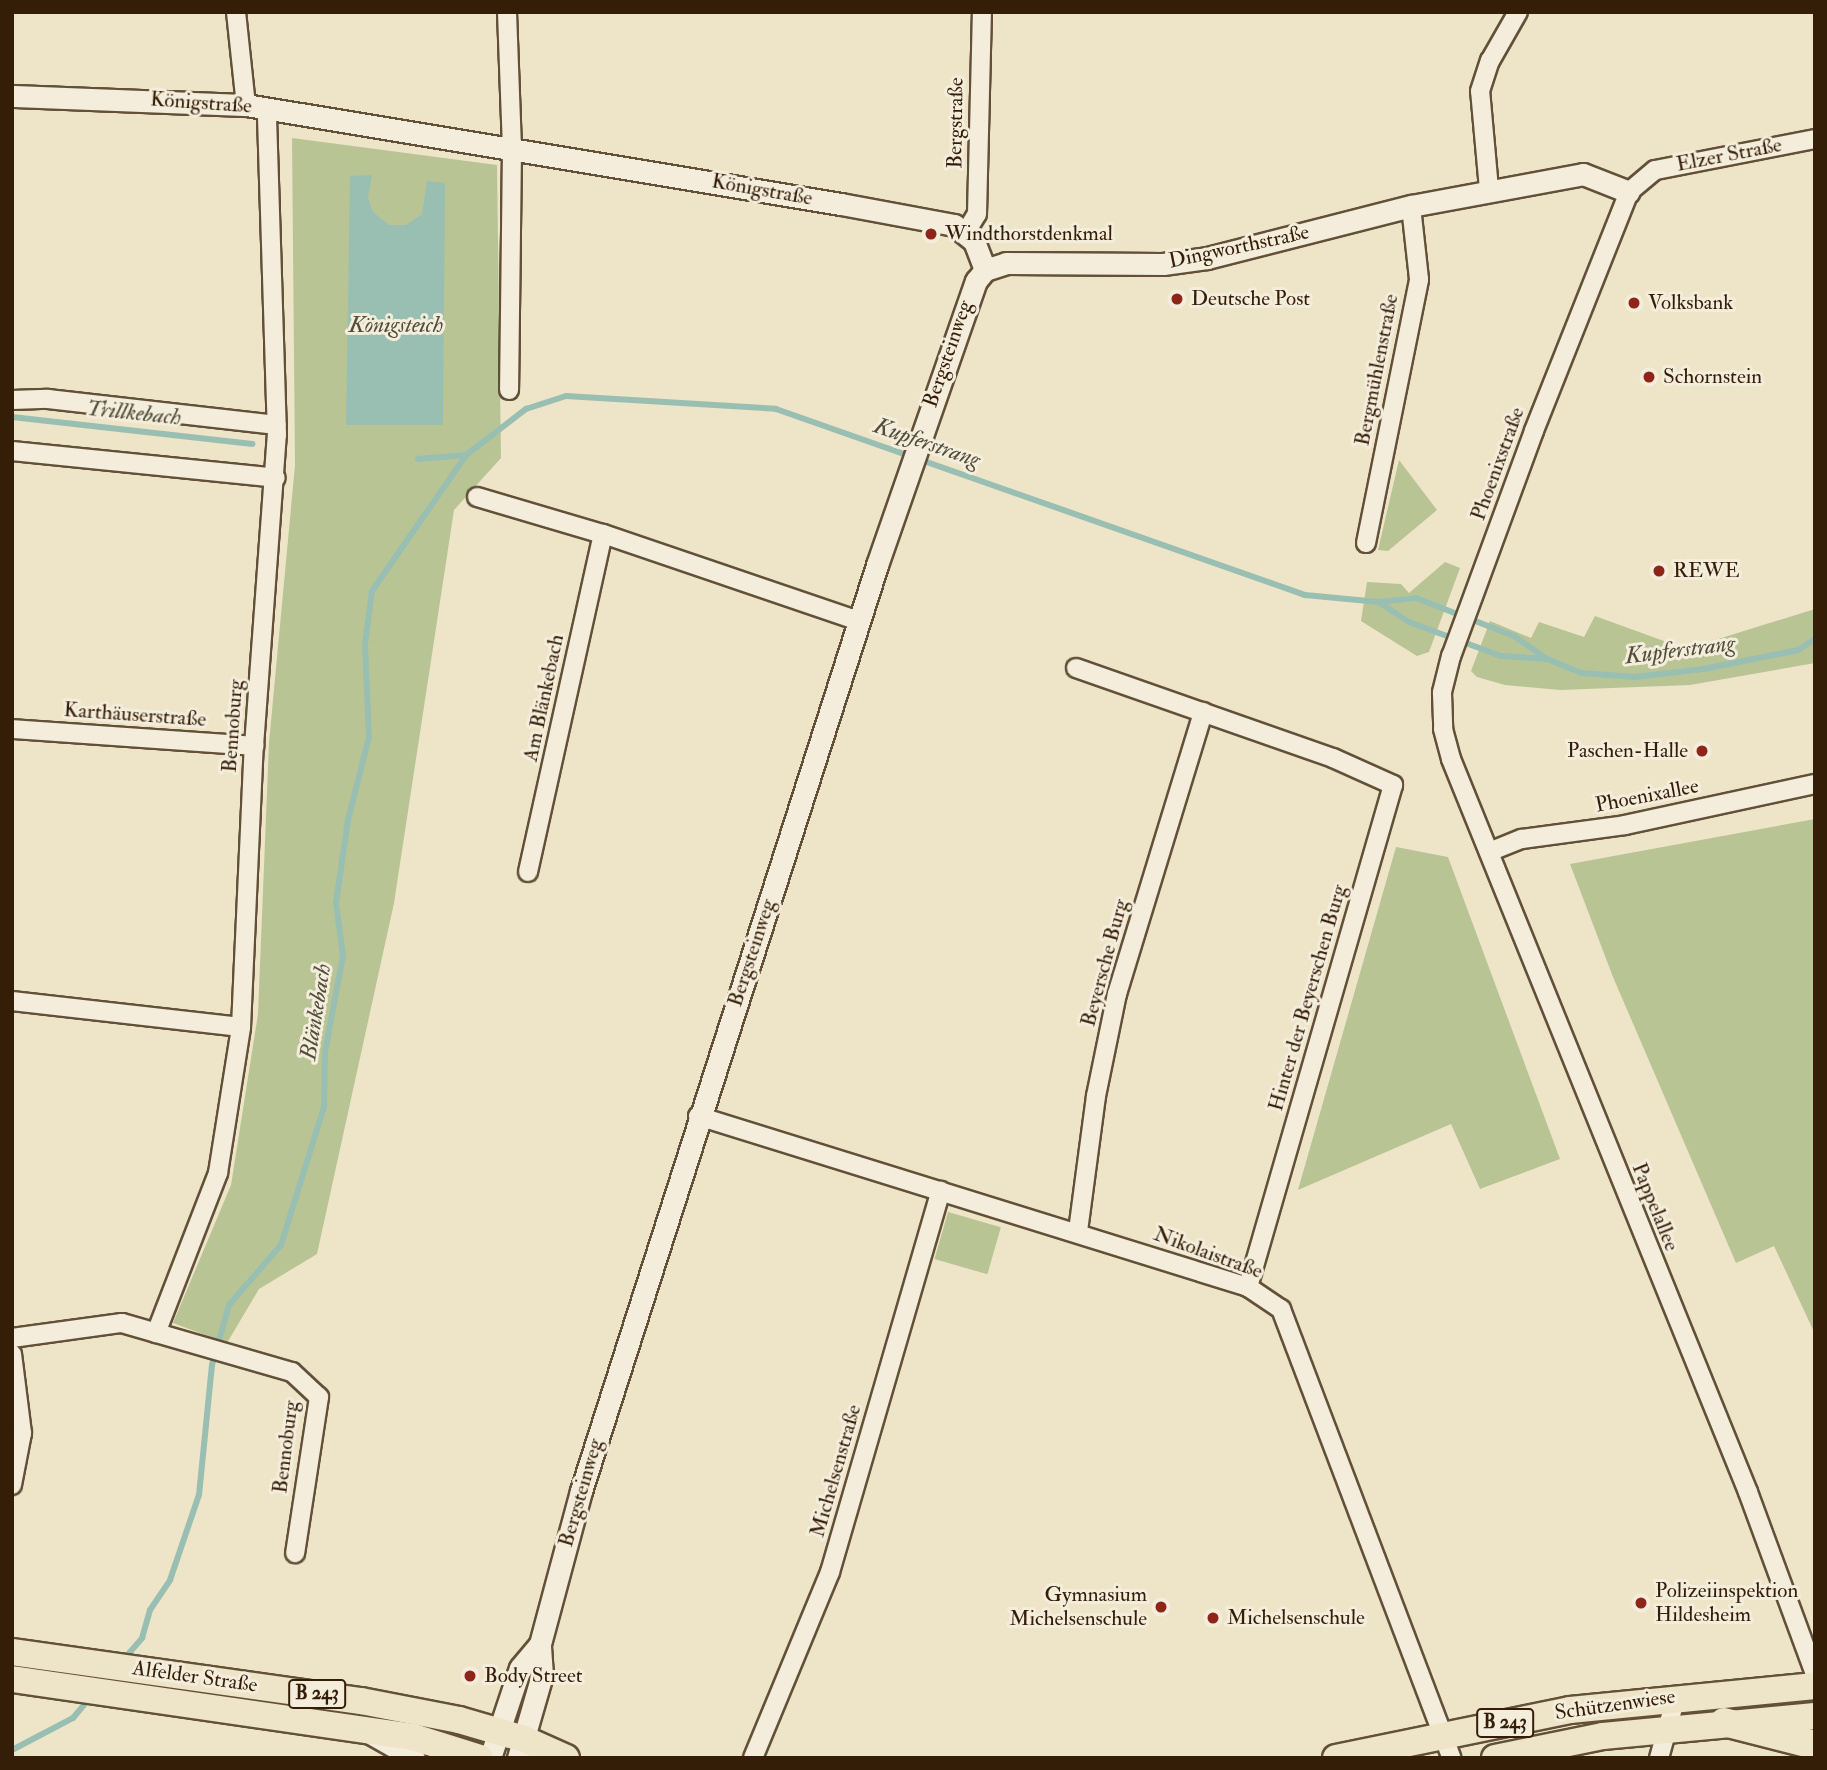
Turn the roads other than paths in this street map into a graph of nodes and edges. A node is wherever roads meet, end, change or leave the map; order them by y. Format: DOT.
graph roads {
  1 [pos="236,12"];
  2 [pos="507,12"];
  3 [pos="982,12"];
  4 [pos="1518,12"];
  5 [pos="12,96"];
  6 [pos="256,107"];
  7 [pos="1815,139"];
  8 [pos="512,149"];
  9 [pos="1489,189"];
  10 [pos="1629,192"];
  11 [pos="1411,206"];
  12 [pos="966,232"];
  13 [pos="985,270"];
  14 [pos="509,390"];
  15 [pos="12,400"];
  16 [pos="277,425"];
  17 [pos="12,451"];
  18 [pos="276,478"];
  19 [pos="477,497"];
  20 [pos="603,534"];
  21 [pos="1366,543"];
  22 [pos="859,621"];
  23 [pos="1076,668"];
  24 [pos="1203,712"];
  25 [pos="12,729"];
  26 [pos="254,746"];
  27 [pos="1451,759"];
  28 [pos="1815,783"];
  29 [pos="1489,852"];
  30 [pos="528,872"];
  31 [pos="12,1001"];
  32 [pos="241,1027"];
  33 [pos="698,1116"];
  34 [pos="941,1191"];
  35 [pos="1078,1231"];
  36 [pos="1248,1287"];
  37 [pos="156,1333"];
  38 [pos="12,1338"];
  39 [pos="12,1354"];
  40 [pos="12,1485"];
  41 [pos="295,1553"];
  42 [pos="12,1652"];
  43 [pos="1815,1674"];
  44 [pos="12,1679"];
  45 [pos="1815,1686"];
  46 [pos="1675,1697"];
  47 [pos="1815,1716"];
  48 [pos="1724,1722"];
  49 [pos="361,1728"];
  50 [pos="1668,1728"];
  51 [pos="514,1743"];
  52 [pos="1815,1745"];
  53 [pos="1448,1746"];
  54 [pos="414,1758"];
  55 [pos="480,1758"];
  56 [pos="490,1758"];
  57 [pos="566,1758"];
  58 [pos="753,1758"];
  59 [pos="1336,1758"];
  60 [pos="1495,1758"];
  61 [pos="1660,1758"];
  1 -- 6 [label="street, Bennoburg"];
  2 -- 8 [label="street"];
  3 -- 12 [label="street, Bergstraße"];
  4 -- 9 [label="street"];
  5 -- 6 [label="street, Königstraße"];
  6 -- 8 [label="street, Königstraße"];
  6 -- 16 [label="street, Bennoburg"];
  7 -- 10 [label="street, Elzer Straße"];
  8 -- 12 [label="street, Königstraße"];
  8 -- 14 [label="street"];
  9 -- 10 [label="street"];
  9 -- 11 [label="street, Dingworthstraße"];
  10 -- 27 [label="street, Phoenixstraße"];
  11 -- 13 [label="street, Dingworthstraße"];
  11 -- 21 [label="street, Bergmühlenstraße"];
  12 -- 13 [label="street"];
  13 -- 22 [label="street, Bergsteinweg"];
  15 -- 16 [label="street"];
  16 -- 18 [label="street, Bennoburg"];
  17 -- 18 [label="street"];
  18 -- 26 [label="street, Bennoburg"];
  19 -- 20 [label="street"];
  20 -- 22 [label="street"];
  20 -- 30 [label="street, Am Blänkebach"];
  22 -- 33 [label="street, Bergsteinweg"];
  23 -- 24 [label="street"];
  24 -- 35 [label="street, Beyersche Burg"];
  24 -- 36 [label="street, Hinter der Beyerschen Burg"];
  25 -- 26 [label="street, Karthäuserstraße"];
  26 -- 32 [label="street, Bennoburg"];
  27 -- 29 [label="street, Pappelallee"];
  28 -- 29 [label="street, Phoenixallee"];
  29 -- 43 [label="street, Pappelallee"];
  31 -- 32 [label="street"];
  32 -- 37 [label="street, Bennoburg"];
  33 -- 34 [label="street, Nikolaistraße"];
  33 -- 51 [label="street, Bergsteinweg"];
  34 -- 35 [label="street, Nikolaistraße"];
  34 -- 58 [label="street, Michelsenstraße"];
  35 -- 36 [label="street, Nikolaistraße"];
  36 -- 53 [label="street, Nikolaistraße"];
  37 -- 38 [label="street, Bennoburg"];
  37 -- 41 [label="street, Bennoburg"];
  39 -- 40 [label="street"];
  42 -- 51 [label="main road, Alfelder Straße / B 243"];
  44 -- 49 [label="main road, Alfelder Straße / B 243"];
  45 -- 46 [label="main road, Schützenwiese / B 243"];
  46 -- 50 [label="street"];
  46 -- 53 [label="main road, Schützenwiese / B 243"];
  47 -- 48 [label="main road, Schützenwiese / B 243"];
  48 -- 50 [label="main road, Schützenwiese / B 243"];
  48 -- 52 [label="highway"];
  49 -- 54 [label="street"];
  49 -- 55 [label="main road, Alfelder Straße / B 243"];
  50 -- 60 [label="main road, Schützenwiese / B 243"];
  50 -- 61 [label="street"];
  51 -- 56 [label="street, Bergsteinweg"];
  51 -- 57 [label="main road, B 243"];
  53 -- 59 [label="main road, Schützenwiese / B 243"];
}
